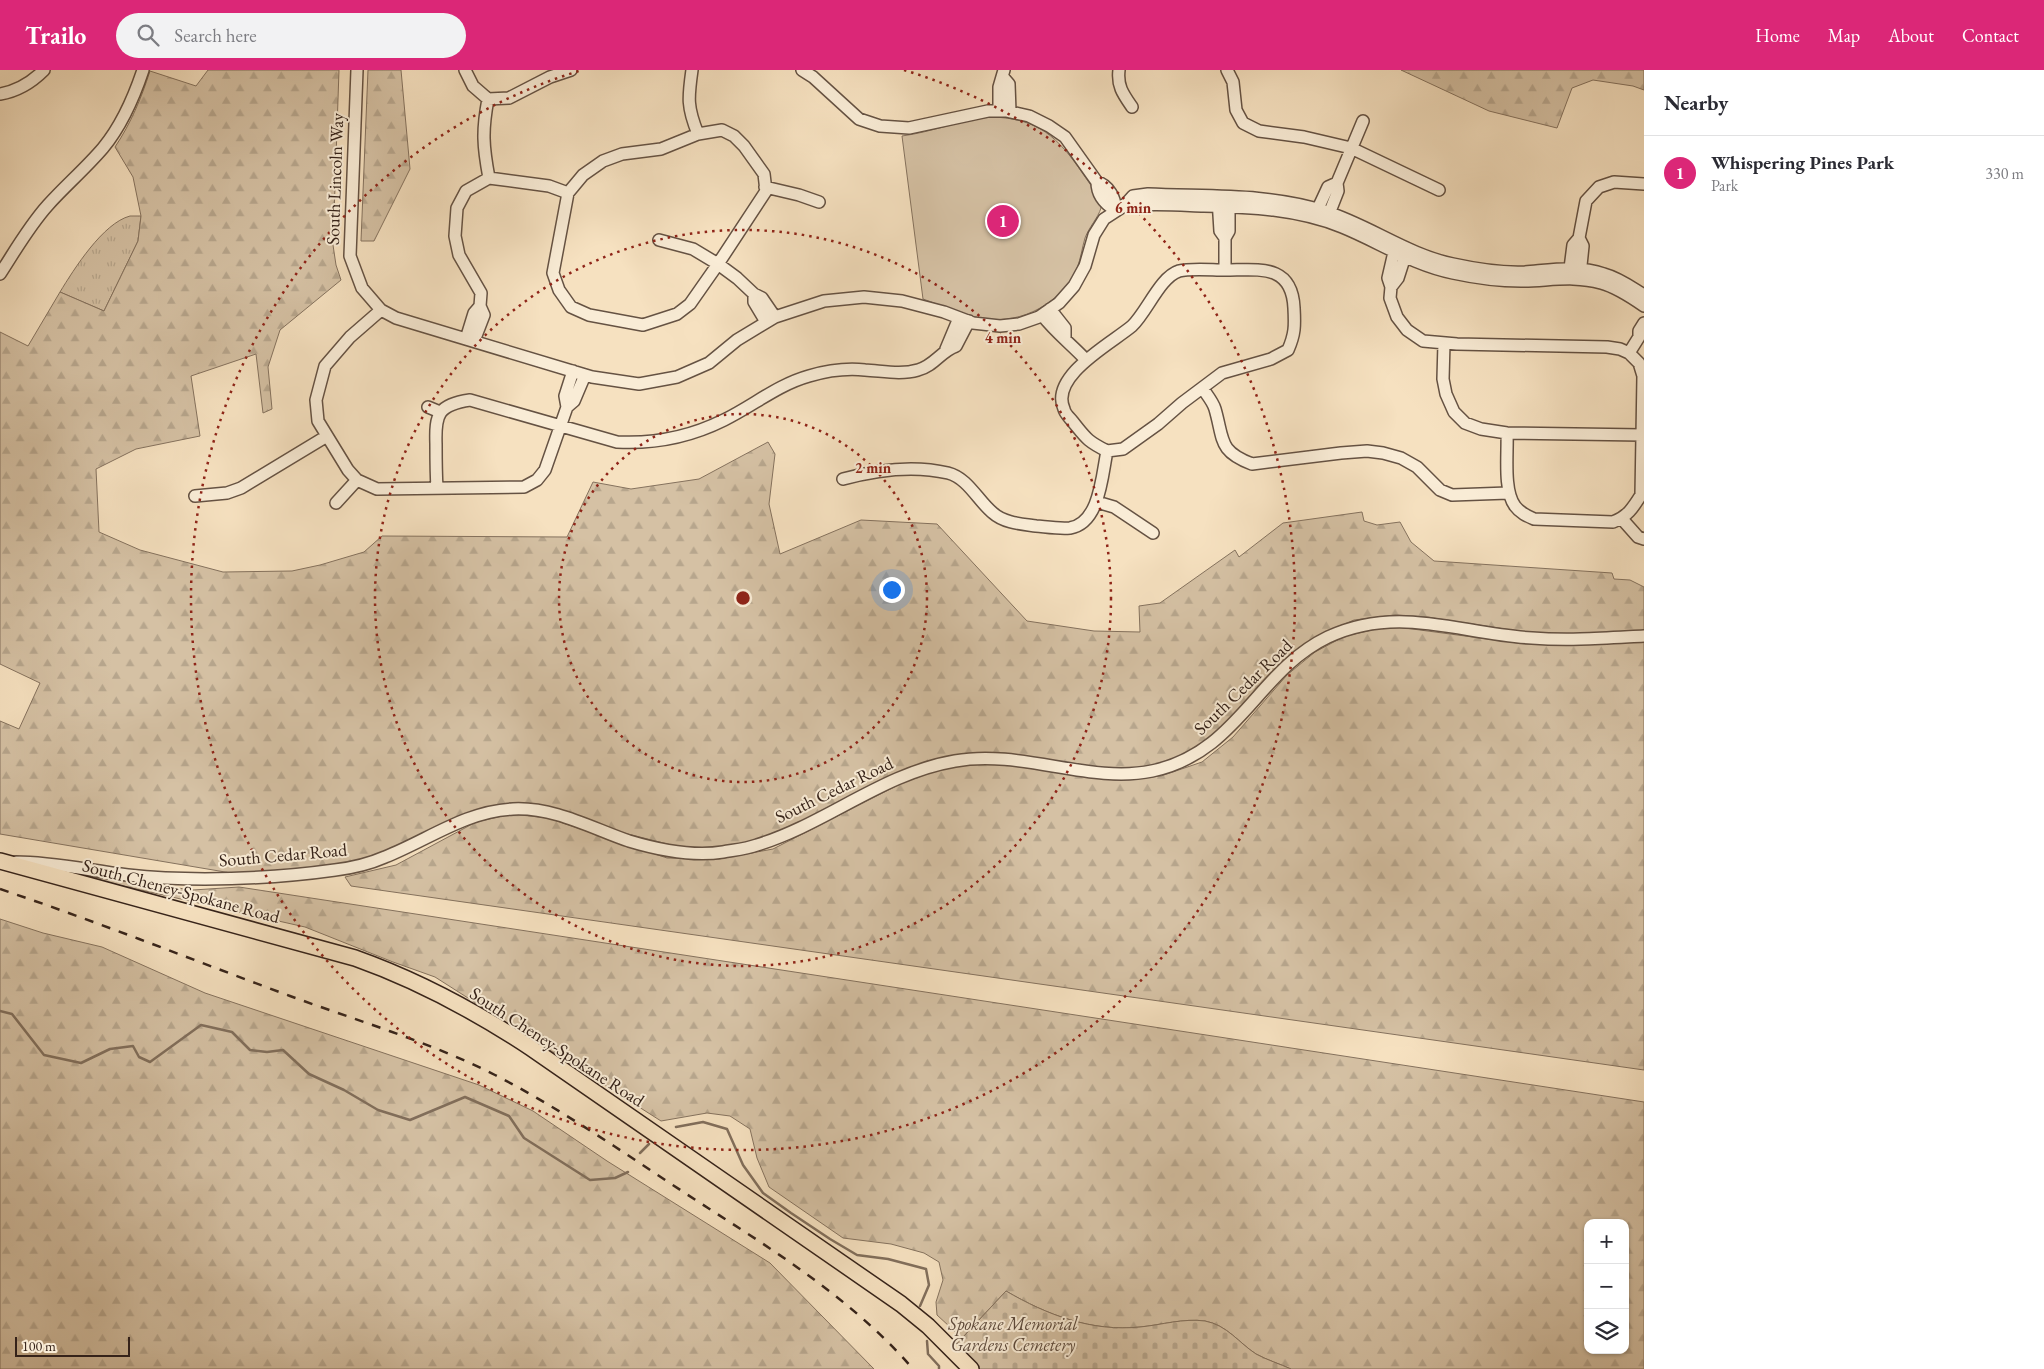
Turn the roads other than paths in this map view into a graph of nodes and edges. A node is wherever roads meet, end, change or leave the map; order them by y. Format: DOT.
graph roads {
  1 [pos="44,70"];
  2 [pos="143,70"];
  3 [pos="357,70"];
  4 [pos="465,70"];
  5 [pos="571,70"];
  6 [pos="692,70"];
  7 [pos="802,70"];
  8 [pos="1119,70"];
  9 [pos="1227,70"];
  10 [pos="816,73"];
  11 [pos="1004,74"];
  12 [pos="0,94"];
  13 [pos="488,99"];
  14 [pos="1132,107"];
  15 [pos="1004,112"];
  16 [pos="1363,121"];
  17 [pos="698,134"];
  18 [pos="1351,148"];
  19 [pos="489,178"];
  20 [pos="1337,183"];
  21 [pos="1644,184"];
  22 [pos="765,187"];
  23 [pos="1439,190"];
  24 [pos="568,193"];
  25 [pos="1224,201"];
  26 [pos="818,202"];
  27 [pos="1120,208"];
  28 [pos="1316,213"];
  29 [pos="1328,217"];
  30 [pos="658,240"];
  31 [pos="1401,250"];
  32 [pos="718,264"];
  33 [pos="1224,270"];
  34 [pos="0,274"];
  35 [pos="1574,274"];
  36 [pos="1644,295"];
  37 [pos="1644,306"];
  38 [pos="381,310"];
  39 [pos="1046,312"];
  40 [pos="964,319"];
  41 [pos="771,320"];
  42 [pos="1644,323"];
  43 [pos="1642,336"];
  44 [pos="470,340"];
  45 [pos="1444,343"];
  46 [pos="1629,353"];
  47 [pos="1086,360"];
  48 [pos="573,371"];
  49 [pos="585,375"];
  50 [pos="1203,389"];
  51 [pos="428,407"];
  52 [pos="567,407"];
  53 [pos="440,412"];
  54 [pos="560,426"];
  55 [pos="1507,433"];
  56 [pos="1642,435"];
  57 [pos="327,436"];
  58 [pos="1107,451"];
  59 [pos="843,478"];
  60 [pos="357,480"];
  61 [pos="437,488"];
  62 [pos="1508,493"];
  63 [pos="195,496"];
  64 [pos="1097,502"];
  65 [pos="336,504"];
  66 [pos="1622,519"];
  67 [pos="1153,533"];
  68 [pos="1644,540"];
  69 [pos="1644,636"];
  70 [pos="2,861"];
  71 [pos="971,1369"];
  1 -- 12 [label="street"];
  2 -- 34 [label="street"];
  3 -- 38 [label="street, South Lincoln Way"];
  4 -- 13 [label="street"];
  5 -- 13 [label="street"];
  6 -- 17 [label="street"];
  7 -- 10 [label="street"];
  8 -- 14 [label="street"];
  9 -- 18 [label="street"];
  10 -- 15 [label="street"];
  11 -- 15 [label="street"];
  13 -- 19 [label="street"];
  15 -- 27 [label="street"];
  16 -- 18 [label="street"];
  17 -- 22 [label="street"];
  17 -- 24 [label="street"];
  18 -- 20 [label="street"];
  18 -- 23 [label="street"];
  19 -- 24 [label="street"];
  19 -- 44 [label="street"];
  20 -- 28 [label="street"];
  20 -- 29 [label="street"];
  21 -- 35 [label="street"];
  22 -- 26 [label="street"];
  22 -- 32 [label="street"];
  24 -- 32 [label="street"];
  25 -- 27 [label="street"];
  25 -- 28 [label="street"];
  25 -- 33 [label="street"];
  27 -- 39 [label="street"];
  28 -- 29 [label="street"];
  29 -- 31 [label="street"];
  30 -- 32 [label="street"];
  31 -- 35 [label="street"];
  31 -- 45 [label="street"];
  32 -- 41 [label="street"];
  33 -- 47 [label="street"];
  33 -- 50 [label="street"];
  35 -- 36 [label="street"];
  35 -- 37 [label="street"];
  38 -- 44 [label="street, South Lincoln Way"];
  38 -- 57 [label="street"];
  39 -- 40 [label="street, South Lincoln Way"];
  39 -- 47 [label="street"];
  40 -- 41 [label="street, South Lincoln Way"];
  40 -- 54 [label="street"];
  41 -- 49 [label="street, South Lincoln Way"];
  42 -- 43 [label="street"];
  43 -- 46 [label="street"];
  44 -- 48 [label="street, South Lincoln Way"];
  45 -- 46 [label="street"];
  45 -- 55 [label="street"];
  46 -- 56 [label="street"];
  47 -- 58 [label="street"];
  48 -- 49 [label="street, South Lincoln Way"];
  48 -- 52 [label="street"];
  49 -- 52 [label="street"];
  50 -- 58 [label="street"];
  50 -- 62 [label="street"];
  51 -- 53 [label="street"];
  52 -- 54 [label="street"];
  53 -- 54 [label="street"];
  53 -- 61 [label="street"];
  54 -- 61 [label="street"];
  55 -- 56 [label="street"];
  55 -- 62 [label="street"];
  56 -- 66 [label="street"];
  57 -- 60 [label="street"];
  57 -- 63 [label="street"];
  58 -- 64 [label="street"];
  59 -- 64 [label="street"];
  60 -- 61 [label="street"];
  60 -- 65 [label="street"];
  62 -- 66 [label="street"];
  64 -- 67 [label="street"];
  66 -- 68 [label="street"];
  69 -- 70 [label="street, South Cedar Road"];
  70 -- 71 [label="main road, South Cheney-Spokane Road"];
}
